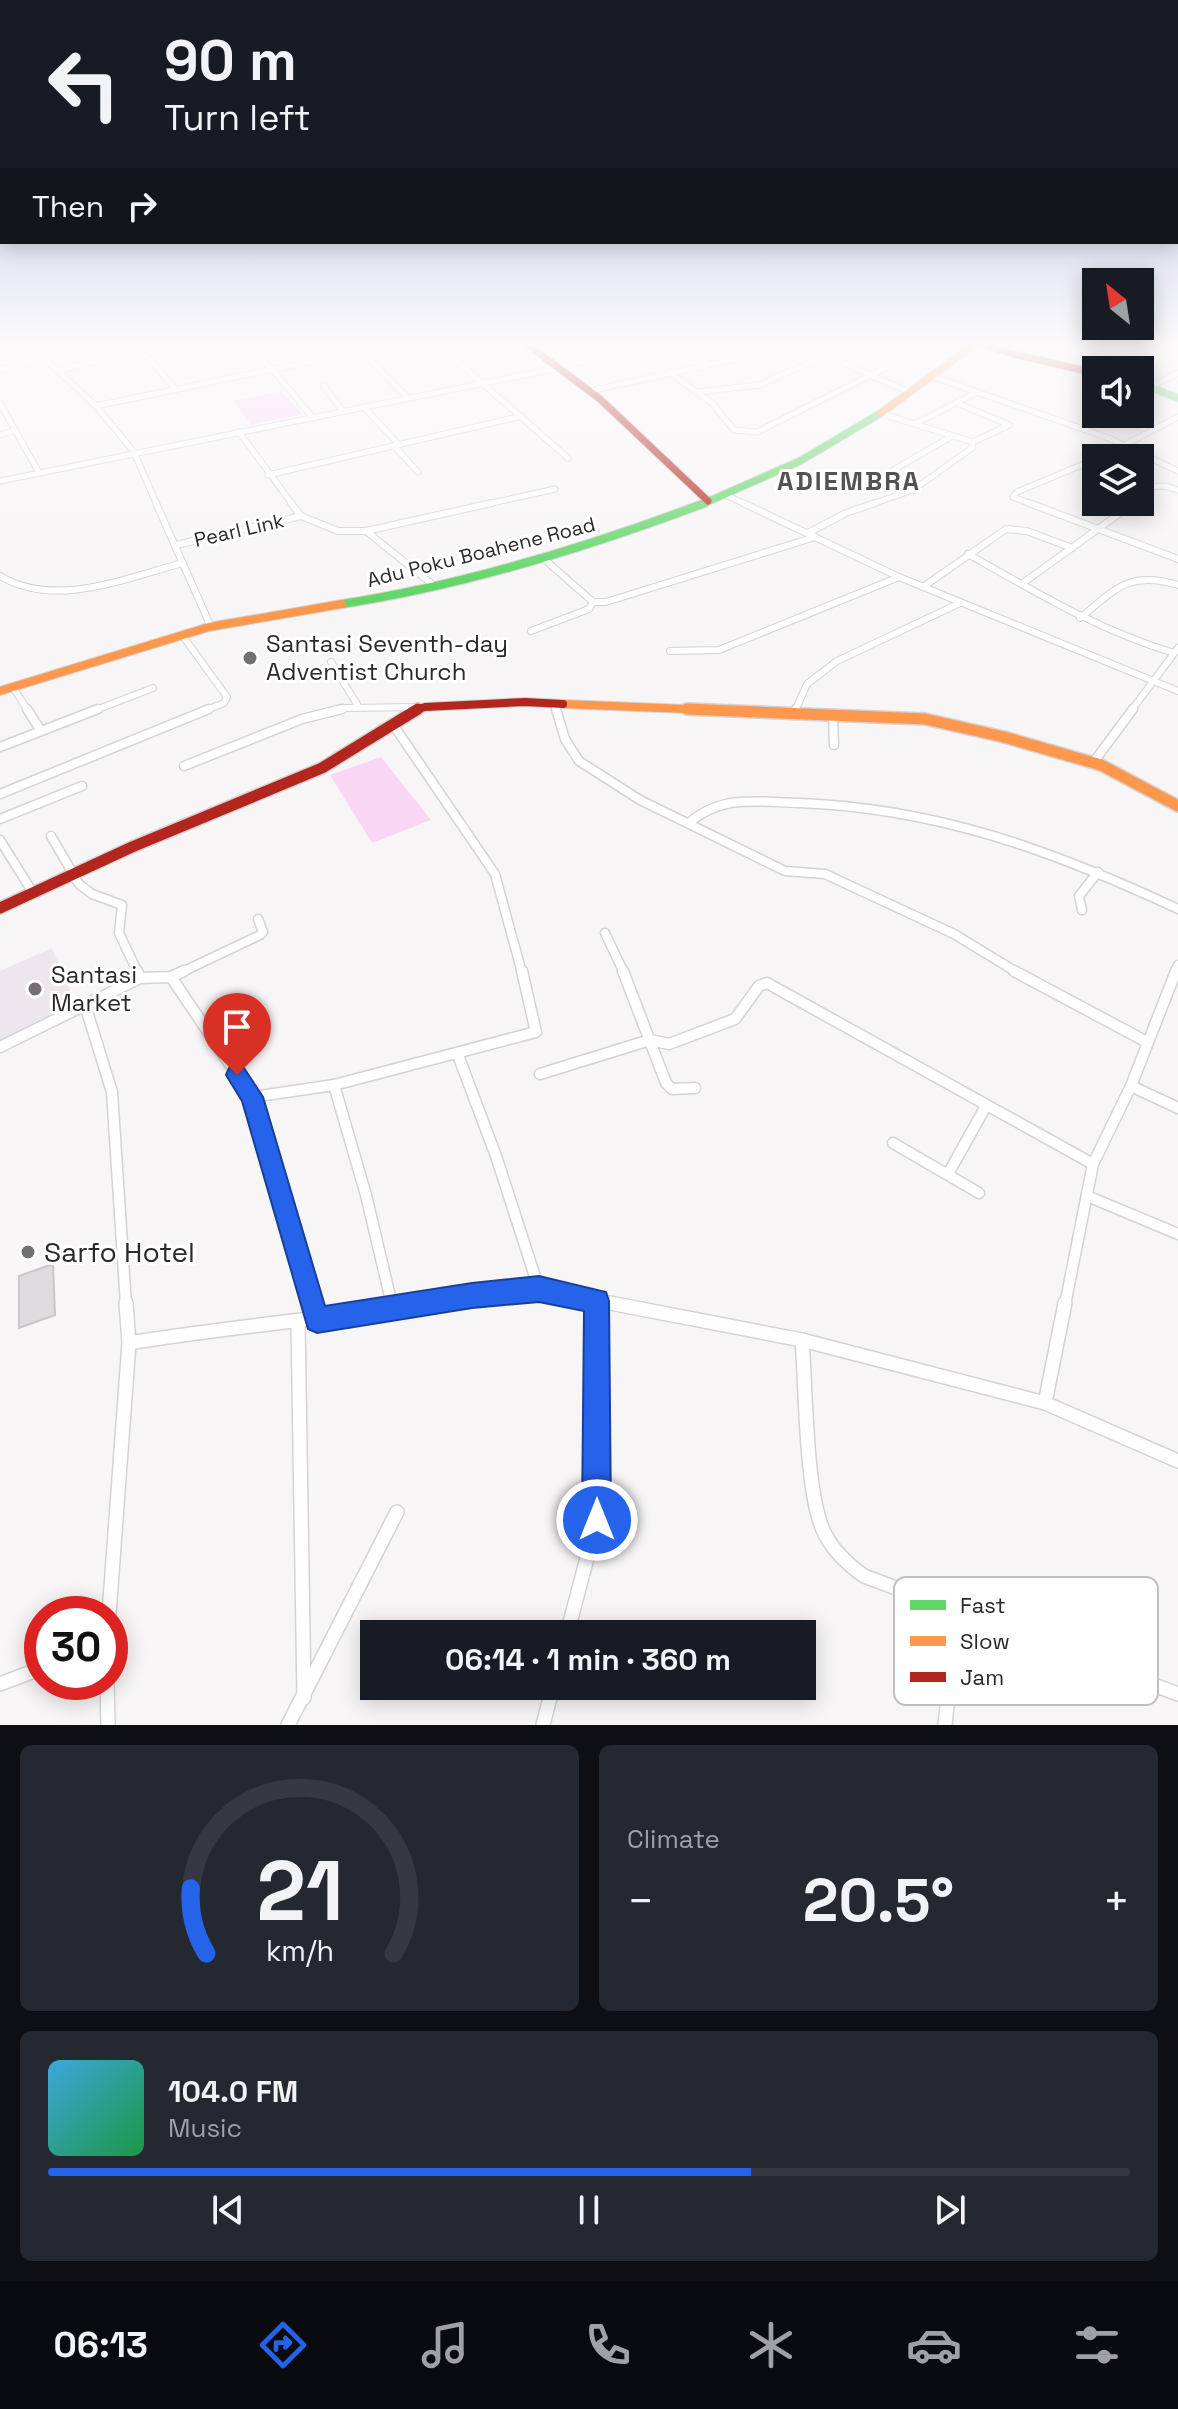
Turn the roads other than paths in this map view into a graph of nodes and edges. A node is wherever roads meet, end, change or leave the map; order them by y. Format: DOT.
graph roads {
  1 [pos="9,422"];
  2 [pos="110,422"];
  3 [pos="289,422"];
  4 [pos="377,422"];
  5 [pos="495,422"];
  6 [pos="529,422"];
  7 [pos="627,422"];
  8 [pos="724,422"];
  9 [pos="773,422"];
  10 [pos="864,422"];
  11 [pos="910,422"];
  12 [pos="918,422"];
  13 [pos="1008,422"];
  14 [pos="1062,422"];
  15 [pos="1168,422"];
  16 [pos="915,424"];
  17 [pos="13,431"];
  18 [pos="239,432"];
  19 [pos="0,435"];
  20 [pos="952,436"];
  21 [pos="973,442"];
  22 [pos="1121,444"];
  23 [pos="1131,444"];
  24 [pos="397,446"];
  25 [pos="134,452"];
  26 [pos="568,458"];
  27 [pos="1154,459"];
  28 [pos="1082,465"];
  29 [pos="38,471"];
  30 [pos="1178,471"];
  31 [pos="418,472"];
  32 [pos="268,475"];
  33 [pos="0,481"];
  34 [pos="1154,486"];
  35 [pos="555,489"];
  36 [pos="1178,490"];
  37 [pos="908,492"];
  38 [pos="726,495"];
  39 [pos="708,501"];
  40 [pos="301,516"];
  41 [pos="1116,516"];
  42 [pos="1097,530"];
  43 [pos="366,531"];
  44 [pos="808,533"];
  45 [pos="815,537"];
  46 [pos="176,545"];
  47 [pos="1072,548"];
  48 [pos="968,554"];
  49 [pos="544,559"];
  50 [pos="1178,559"];
  51 [pos="183,563"];
  52 [pos="899,577"];
  53 [pos="2,580"];
  54 [pos="1023,583"];
  55 [pos="432,584"];
  56 [pos="1178,585"];
  57 [pos="923,587"];
  58 [pos="593,602"];
  59 [pos="960,603"];
  60 [pos="1080,618"];
  61 [pos="211,627"];
  62 [pos="531,631"];
  63 [pos="182,635"];
  64 [pos="670,651"];
  65 [pos="1176,651"];
  66 [pos="331,662"];
  67 [pos="1152,681"];
  68 [pos="13,687"];
  69 [pos="153,688"];
  70 [pos="0,691"];
  71 [pos="1178,691"];
  72 [pos="555,704"];
  73 [pos="358,706"];
  74 [pos="418,707"];
  75 [pos="793,715"];
  76 [pos="833,716"];
  77 [pos="392,723"];
  78 [pos="41,731"];
  79 [pos="834,745"];
  80 [pos="0,747"];
  81 [pos="1093,763"];
  82 [pos="184,766"];
  83 [pos="82,786"];
  84 [pos="0,794"];
  85 [pos="1178,806"];
  86 [pos="0,819"];
  87 [pos="689,823"];
  88 [pos="51,836"];
  89 [pos="0,840"];
  90 [pos="1098,872"];
  91 [pos="74,875"];
  92 [pos="33,893"];
  93 [pos="0,908"];
  94 [pos="1178,909"];
  95 [pos="1082,910"];
  96 [pos="258,919"];
  97 [pos="605,933"];
  98 [pos="1178,965"];
  99 [pos="171,977"];
  100 [pos="140,978"];
  101 [pos="1174,981"];
  102 [pos="85,1005"];
  103 [pos="650,1040"];
  104 [pos="1147,1042"];
  105 [pos="0,1047"];
  106 [pos="458,1055"];
  107 [pos="540,1074"];
  108 [pos="334,1085"];
  109 [pos="1131,1086"];
  110 [pos="695,1088"];
  111 [pos="252,1097"];
  112 [pos="986,1106"];
  113 [pos="1178,1108"];
  114 [pos="893,1143"];
  115 [pos="1093,1164"];
  116 [pos="948,1174"];
  117 [pos="979,1193"];
  118 [pos="1087,1196"];
  119 [pos="1178,1234"];
  120 [pos="539,1289"];
  121 [pos="597,1301"];
  122 [pos="393,1308"];
  123 [pos="317,1320"];
  124 [pos="298,1321"];
  125 [pos="802,1340"];
  126 [pos="129,1343"];
  127 [pos="1045,1403"];
  128 [pos="1178,1461"];
  129 [pos="397,1512"];
  130 [pos="894,1587"];
  131 [pos="110,1596"];
  132 [pos="571,1620"];
  133 [pos="24,1675"];
  134 [pos="0,1684"];
  135 [pos="1158,1686"];
  136 [pos="1178,1694"];
  137 [pos="304,1698"];
  138 [pos="107,1700"];
  139 [pos="549,1700"];
  140 [pos="947,1705"];
  141 [pos="108,1725"];
  142 [pos="288,1725"];
  143 [pos="543,1725"];
  144 [pos="945,1725"];
  1 -- 17 [label="street"];
  2 -- 25 [label="street"];
  3 -- 18 [label="street"];
  4 -- 24 [label="street"];
  5 -- 24 [label="street"];
  6 -- 26 [label="street"];
  7 -- 39 [label="street"];
  8 -- 9 [label="street"];
  10 -- 38 [label="street, Adu Poku Boahene Road"];
  11 -- 16 [label="street"];
  12 -- 16 [label="street"];
  13 -- 21 [label="street"];
  14 -- 22 [label="street"];
  15 -- 23 [label="street"];
  16 -- 20 [label="street"];
  17 -- 19 [label="street"];
  17 -- 29 [label="street"];
  18 -- 25 [label="street"];
  18 -- 32 [label="street"];
  20 -- 21 [label="street"];
  20 -- 37 [label="street"];
  21 -- 37 [label="street"];
  24 -- 31 [label="street"];
  24 -- 32 [label="street"];
  25 -- 29 [label="street"];
  25 -- 46 [label="street"];
  27 -- 30 [label="street"];
  28 -- 42 [label="street"];
  29 -- 33 [label="street"];
  32 -- 40 [label="street"];
  34 -- 36 [label="street"];
  35 -- 43 [label="street"];
  37 -- 44 [label="street"];
  38 -- 39 [label="street, Adu Poku Boahene Road"];
  38 -- 44 [label="street"];
  39 -- 49 [label="street, Adu Poku Boahene Road"];
  40 -- 43 [label="street"];
  40 -- 46 [label="street, Pearl Link"];
  41 -- 42 [label="street"];
  42 -- 47 [label="street"];
  42 -- 50 [label="street"];
  43 -- 55 [label="street"];
  44 -- 45 [label="street"];
  45 -- 52 [label="street"];
  45 -- 58 [label="street"];
  46 -- 51 [label="street"];
  47 -- 48 [label="street"];
  47 -- 54 [label="street"];
  48 -- 54 [label="street"];
  48 -- 57 [label="street"];
  49 -- 55 [label="street, Adu Poku Boahene Road"];
  49 -- 58 [label="street"];
  51 -- 53 [label="street"];
  51 -- 61 [label="street"];
  52 -- 57 [label="street"];
  52 -- 64 [label="street"];
  54 -- 60 [label="street"];
  55 -- 61 [label="street, Adu Poku Boahene Road"];
  56 -- 60 [label="street"];
  57 -- 59 [label="street"];
  58 -- 62 [label="street"];
  59 -- 67 [label="street"];
  59 -- 75 [label="street"];
  60 -- 65 [label="street"];
  61 -- 63 [label="street, Adu Poku Boahene Road"];
  63 -- 68 [label="street, Adu Poku Boahene Road"];
  63 -- 84 [label="street"];
  65 -- 67 [label="street"];
  66 -- 73 [label="street"];
  67 -- 71 [label="street"];
  67 -- 81 [label="street"];
  68 -- 70 [label="street, Adu Poku Boahene Road"];
  68 -- 78 [label="street"];
  69 -- 78 [label="street"];
  72 -- 74 [label="street"];
  72 -- 75 [label="street"];
  72 -- 87 [label="street"];
  73 -- 74 [label="street"];
  73 -- 82 [label="street"];
  74 -- 77 [label="street"];
  75 -- 76 [label="street"];
  76 -- 79 [label="street"];
  76 -- 81 [label="street"];
  77 -- 91 [label="street"];
  77 -- 106 [label="street"];
  78 -- 80 [label="street"];
  81 -- 85 [label="street"];
  83 -- 86 [label="street"];
  87 -- 90 [label="street"];
  87 -- 104 [label="street"];
  88 -- 91 [label="street"];
  89 -- 92 [label="street"];
  90 -- 94 [label="street"];
  90 -- 95 [label="street"];
  91 -- 92 [label="street"];
  91 -- 100 [label="street"];
  92 -- 93 [label="street"];
  96 -- 99 [label="street"];
  97 -- 103 [label="street"];
  98 -- 101 [label="street"];
  99 -- 100 [label="street"];
  99 -- 111 [label="street"];
  100 -- 102 [label="street"];
  101 -- 104 [label="street"];
  102 -- 105 [label="street"];
  102 -- 126 [label="street"];
  103 -- 107 [label="street"];
  103 -- 110 [label="street"];
  103 -- 112 [label="street"];
  104 -- 109 [label="street"];
  106 -- 108 [label="street"];
  106 -- 120 [label="street"];
  108 -- 111 [label="street"];
  108 -- 122 [label="street"];
  109 -- 113 [label="street"];
  109 -- 115 [label="street"];
  111 -- 123 [label="street"];
  112 -- 115 [label="street"];
  112 -- 116 [label="street"];
  114 -- 116 [label="street"];
  115 -- 118 [label="street"];
  116 -- 117 [label="street"];
  118 -- 119 [label="street"];
  118 -- 127 [label="street"];
  120 -- 121 [label="street"];
  120 -- 122 [label="street"];
  121 -- 125 [label="street"];
  121 -- 132 [label="street"];
  122 -- 123 [label="street"];
  123 -- 124 [label="street"];
  124 -- 126 [label="street"];
  124 -- 137 [label="street"];
  125 -- 127 [label="street"];
  125 -- 130 [label="street"];
  126 -- 131 [label="street"];
  127 -- 128 [label="street"];
  129 -- 137 [label="street"];
  133 -- 134 [label="street"];
  135 -- 136 [label="street"];
  137 -- 142 [label="street"];
  138 -- 141 [label="street"];
  139 -- 143 [label="street"];
  140 -- 144 [label="street"];
}
